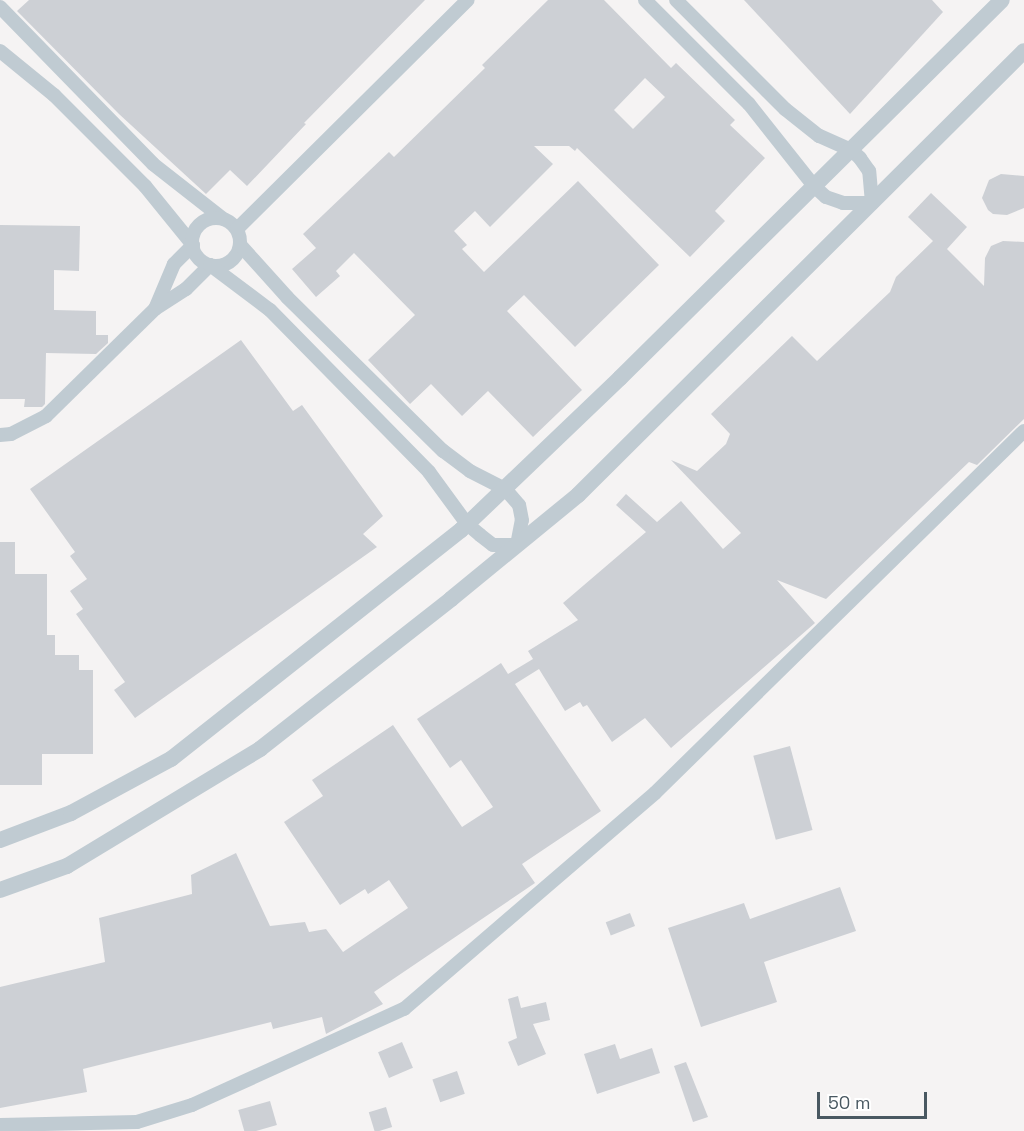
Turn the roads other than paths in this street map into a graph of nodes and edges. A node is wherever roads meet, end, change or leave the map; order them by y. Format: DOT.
graph roads {
  1 [pos="468,0"];
  2 [pos="645,0"];
  3 [pos="676,0"];
  4 [pos="1002,0"];
  5 [pos="0,7"];
  6 [pos="0,51"];
  7 [pos="1024,51"];
  8 [pos="71,79"];
  9 [pos="54,95"];
  10 [pos="850,150"];
  11 [pos="814,186"];
  12 [pos="872,203"];
  13 [pos="222,218"];
  14 [pos="237,229"];
  15 [pos="193,245"];
  16 [pos="240,246"];
  17 [pos="210,265"];
  18 [pos="155,309"];
  19 [pos="1024,431"];
  20 [pos="0,435"];
  21 [pos="505,489"];
  22 [pos="467,524"];
  23 [pos="517,545"];
  24 [pos="0,840"];
  25 [pos="0,890"];
  26 [pos="0,1125"];
  1 -- 14 [label="street"];
  2 -- 11 [label="street"];
  3 -- 10 [label="street"];
  4 -- 10 [label="street"];
  5 -- 8 [label="street"];
  6 -- 9 [label="street"];
  7 -- 12 [label="street"];
  8 -- 9 [label="street"];
  8 -- 13 [label="street"];
  9 -- 15 [label="street"];
  10 -- 11 [label="street"];
  10 -- 12 [label="street"];
  11 -- 12 [label="street"];
  11 -- 21 [label="street"];
  12 -- 23 [label="street"];
  13 -- 14 [label="street"];
  13 -- 15 [label="street"];
  14 -- 16 [label="street"];
  15 -- 17 [label="street"];
  15 -- 18 [label="street"];
  16 -- 17 [label="street"];
  16 -- 21 [label="street"];
  17 -- 18 [label="street"];
  17 -- 22 [label="street"];
  18 -- 20 [label="street"];
  19 -- 26 [label="street"];
  21 -- 22 [label="street"];
  21 -- 23 [label="street"];
  22 -- 23 [label="street"];
  22 -- 24 [label="street"];
  23 -- 25 [label="street"];
}
